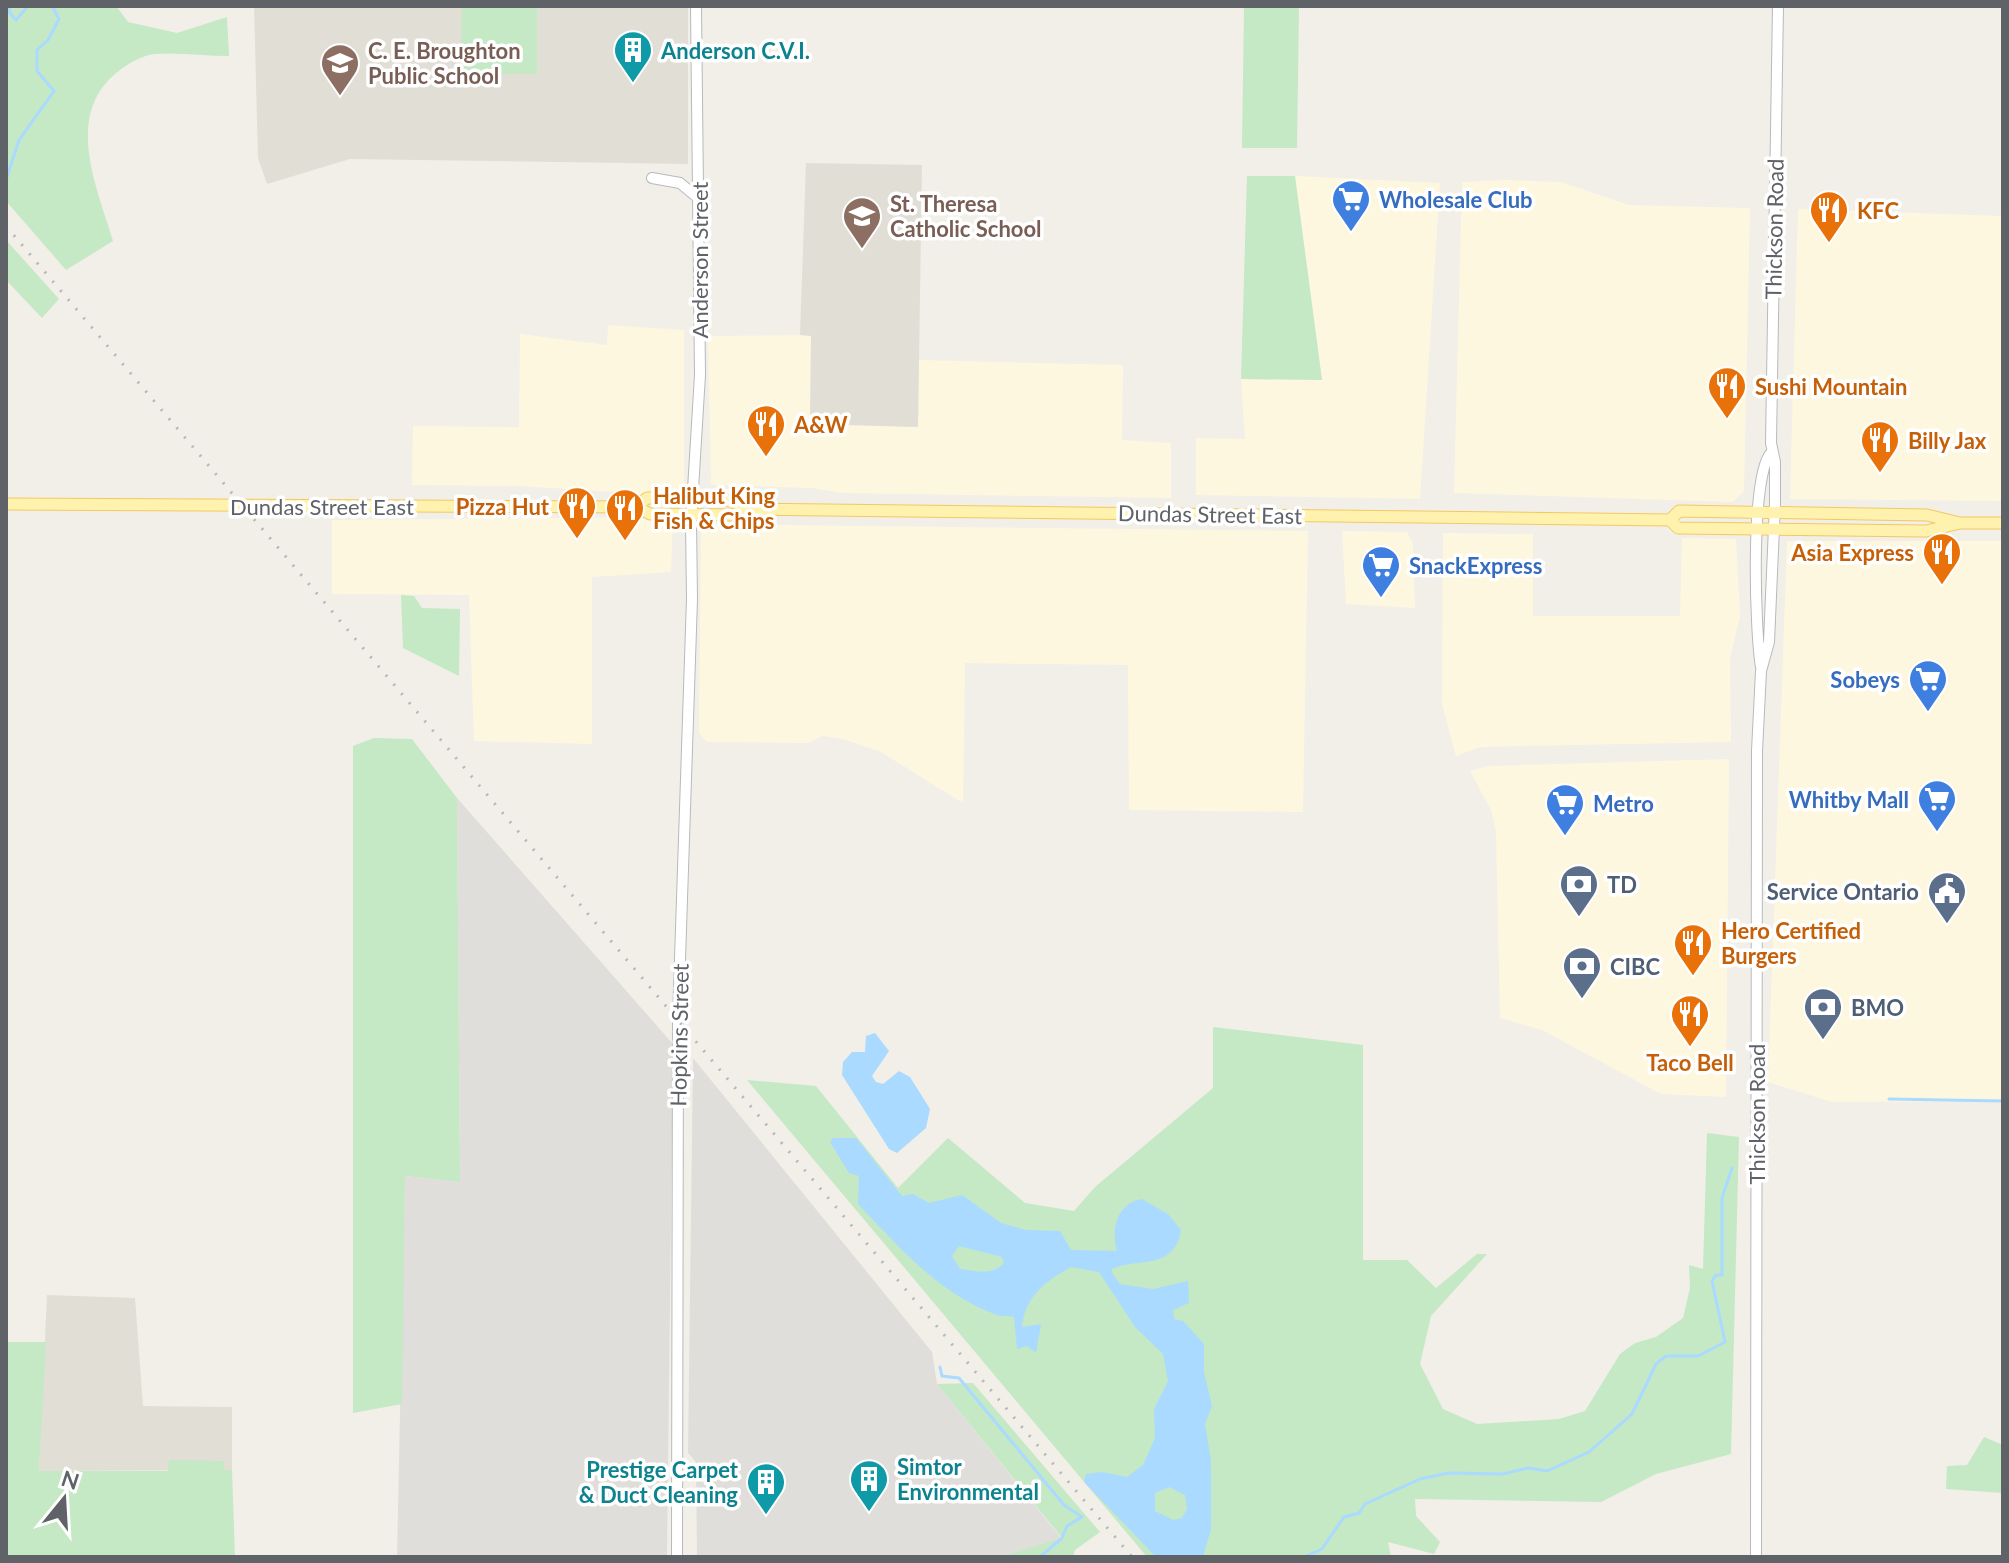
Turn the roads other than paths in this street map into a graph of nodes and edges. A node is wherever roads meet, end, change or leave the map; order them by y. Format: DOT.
graph roads {
  1 [pos="696,6"];
  2 [pos="1778,6"];
  3 [pos="652,178"];
  4 [pos="698,198"];
  5 [pos="1771,453"];
  6 [pos="693,499"];
  7 [pos="6,504"];
  8 [pos="637,507"];
  9 [pos="749,509"];
  10 [pos="1759,513"];
  11 [pos="1775,513"];
  12 [pos="691,514"];
  13 [pos="1670,520"];
  14 [pos="1960,523"];
  15 [pos="2003,523"];
  16 [pos="1758,529"];
  17 [pos="1774,529"];
  18 [pos="1761,671"];
  19 [pos="677,1557"];
  20 [pos="1756,1557"];
  1 -- 4 [label="main road, Anderson Street"];
  2 -- 5 [label="main road, Thickson Road"];
  3 -- 4 [label="main road"];
  4 -- 6 [label="main road, Anderson Street"];
  5 -- 10 [label="main road, Thickson Road"];
  5 -- 11 [label="main road, Thickson Road"];
  6 -- 8 [label="main road, Dundas Street East"];
  6 -- 9 [label="main road, Dundas Street East"];
  6 -- 12 [label="main road, Anderson Street"];
  7 -- 8 [label="main road, Dundas Street East"];
  8 -- 12 [label="main road, Dundas Street East"];
  9 -- 12 [label="main road, Dundas Street East"];
  9 -- 13 [label="main road, Dundas Street East"];
  10 -- 11 [label="main road, Dundas Street East"];
  10 -- 13 [label="main road, Dundas Street East"];
  10 -- 16 [label="main road, Thickson Road"];
  11 -- 14 [label="main road, Dundas Street East"];
  11 -- 17 [label="main road, Thickson Road"];
  12 -- 19 [label="main road, Hopkins Street"];
  13 -- 16 [label="main road, Dundas Street East"];
  14 -- 15 [label="main road, Dundas Street East"];
  14 -- 17 [label="main road, Dundas Street East"];
  16 -- 17 [label="main road, Dundas Street East"];
  16 -- 18 [label="main road, Thickson Road"];
  17 -- 18 [label="main road, Thickson Road"];
  18 -- 20 [label="main road, Thickson Road"];
}
